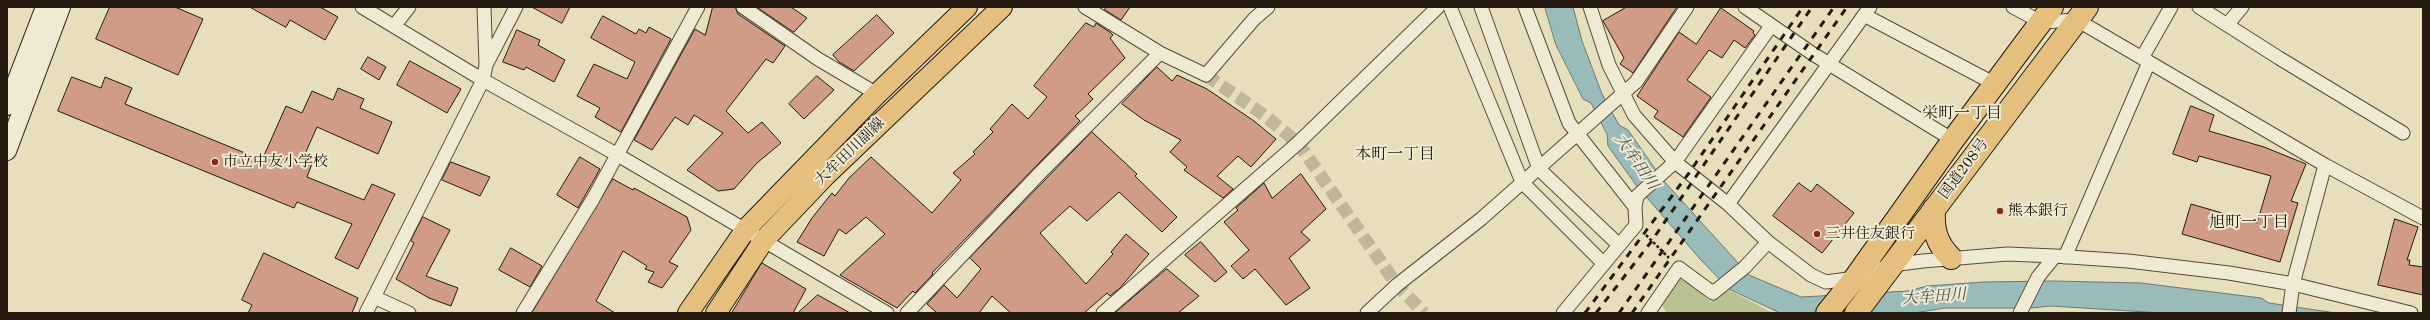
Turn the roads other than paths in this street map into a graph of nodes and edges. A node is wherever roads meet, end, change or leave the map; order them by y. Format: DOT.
graph roads {
  1 [pos="45,7"];
  2 [pos="61,7"];
  3 [pos="362,7"];
  4 [pos="409,7"];
  5 [pos="484,7"];
  6 [pos="516,7"];
  7 [pos="698,7"];
  8 [pos="743,7"];
  9 [pos="967,7"];
  10 [pos="1002,7"];
  11 [pos="1085,7"];
  12 [pos="1268,7"];
  13 [pos="1438,7"];
  14 [pos="1450,7"];
  15 [pos="1481,7"];
  16 [pos="1525,7"];
  17 [pos="1590,7"];
  18 [pos="1687,7"];
  19 [pos="1745,7"];
  20 [pos="2013,7"];
  21 [pos="2171,7"];
  22 [pos="2199,7"];
  23 [pos="2242,7"];
  24 [pos="1867,11"];
  25 [pos="2046,14"];
  26 [pos="2082,14"];
  27 [pos="2227,25"];
  28 [pos="394,26"];
  29 [pos="1771,26"];
  30 [pos="1160,53"];
  31 [pos="2145,60"];
  32 [pos="1829,64"];
  33 [pos="486,65"];
  34 [pos="483,80"];
  35 [pos="1995,84"];
  36 [pos="877,94"];
  37 [pos="1623,94"];
  38 [pos="7,106"];
  39 [pos="1579,132"];
  40 [pos="2403,133"];
  41 [pos="1953,140"];
  42 [pos="7,151"];
  43 [pos="616,154"];
  44 [pos="1673,163"];
  45 [pos="2325,165"];
  46 [pos="1539,169"];
  47 [pos="1522,182"];
  48 [pos="1636,201"];
  49 [pos="1728,204"];
  50 [pos="1934,209"];
  51 [pos="2423,218"];
  52 [pos="746,229"];
  53 [pos="764,240"];
  54 [pos="1768,242"];
  55 [pos="1619,245"];
  56 [pos="2060,256"];
  57 [pos="1951,258"];
  58 [pos="1604,264"];
  59 [pos="1891,265"];
  60 [pos="1849,284"];
  61 [pos="2293,284"];
  62 [pos="374,297"];
  63 [pos="2290,307"];
  64 [pos="1652,312"];
  65 [pos="2020,312"];
  66 [pos="366,313"];
  67 [pos="409,313"];
  68 [pos="523,313"];
  69 [pos="688,313"];
  70 [pos="716,313"];
  71 [pos="887,313"];
  72 [pos="907,313"];
  73 [pos="1104,313"];
  74 [pos="1367,313"];
  75 [pos="1563,313"];
  76 [pos="1827,313"];
  77 [pos="1856,313"];
  78 [pos="2411,313"];
  1 -- 38 [label="street"];
  2 -- 42 [label="street"];
  3 -- 28 [label="street"];
  4 -- 28 [label="street"];
  5 -- 33 [label="street"];
  6 -- 33 [label="street"];
  7 -- 43 [label="street"];
  8 -- 36 [label="street"];
  9 -- 36 [label="main road, 大牟田川副線"];
  10 -- 53 [label="main road, 大牟田川副線"];
  11 -- 30 [label="street"];
  12 -- 30 [label="street"];
  13 -- 73 [label="street"];
  14 -- 47 [label="street"];
  15 -- 46 [label="street"];
  16 -- 39 [label="street"];
  17 -- 37 [label="street"];
  18 -- 37 [label="street"];
  19 -- 29 [label="street"];
  20 -- 25 [label="street"];
  21 -- 31 [label="street"];
  22 -- 27 [label="street"];
  23 -- 27 [label="street"];
  24 -- 32 [label="street"];
  24 -- 35 [label="street"];
  25 -- 26 [label="street"];
  25 -- 35 [label="highway, 国道208号"];
  26 -- 31 [label="street"];
  26 -- 50 [label="highway, 国道208号"];
  27 -- 40 [label="street"];
  28 -- 34 [label="street"];
  29 -- 32 [label="street"];
  29 -- 44 [label="street"];
  30 -- 72 [label="street"];
  31 -- 45 [label="street"];
  31 -- 56 [label="street"];
  32 -- 41 [label="street"];
  32 -- 49 [label="street"];
  33 -- 34 [label="street"];
  34 -- 43 [label="street"];
  34 -- 62 [label="street"];
  35 -- 41 [label="highway, 国道208号"];
  36 -- 52 [label="main road, 大牟田川副線"];
  37 -- 39 [label="street"];
  37 -- 44 [label="street"];
  39 -- 46 [label="street"];
  39 -- 48 [label="street"];
  41 -- 60 [label="highway, 国道208号"];
  43 -- 52 [label="street"];
  43 -- 68 [label="street"];
  44 -- 48 [label="street"];
  44 -- 49 [label="street"];
  45 -- 51 [label="street"];
  45 -- 61 [label="street"];
  46 -- 47 [label="street"];
  46 -- 55 [label="street"];
  47 -- 58 [label="street"];
  47 -- 74 [label="street"];
  48 -- 55 [label="street"];
  49 -- 54 [label="street"];
  50 -- 57 [label="highway"];
  50 -- 59 [label="highway, 国道208号"];
  52 -- 53 [label="street"];
  52 -- 69 [label="main road, 大牟田川副線"];
  53 -- 70 [label="main road, 大牟田川副線"];
  53 -- 71 [label="street"];
  54 -- 60 [label="street"];
  54 -- 64 [label="street"];
  55 -- 58 [label="street"];
  56 -- 57 [label="street"];
  56 -- 61 [label="street"];
  56 -- 65 [label="street"];
  57 -- 59 [label="street"];
  58 -- 75 [label="street"];
  59 -- 60 [label="street"];
  59 -- 77 [label="highway, 国道208号"];
  60 -- 76 [label="highway, 国道208号"];
  61 -- 63 [label="street"];
  61 -- 78 [label="street"];
  62 -- 66 [label="street"];
  62 -- 67 [label="street"];
}
